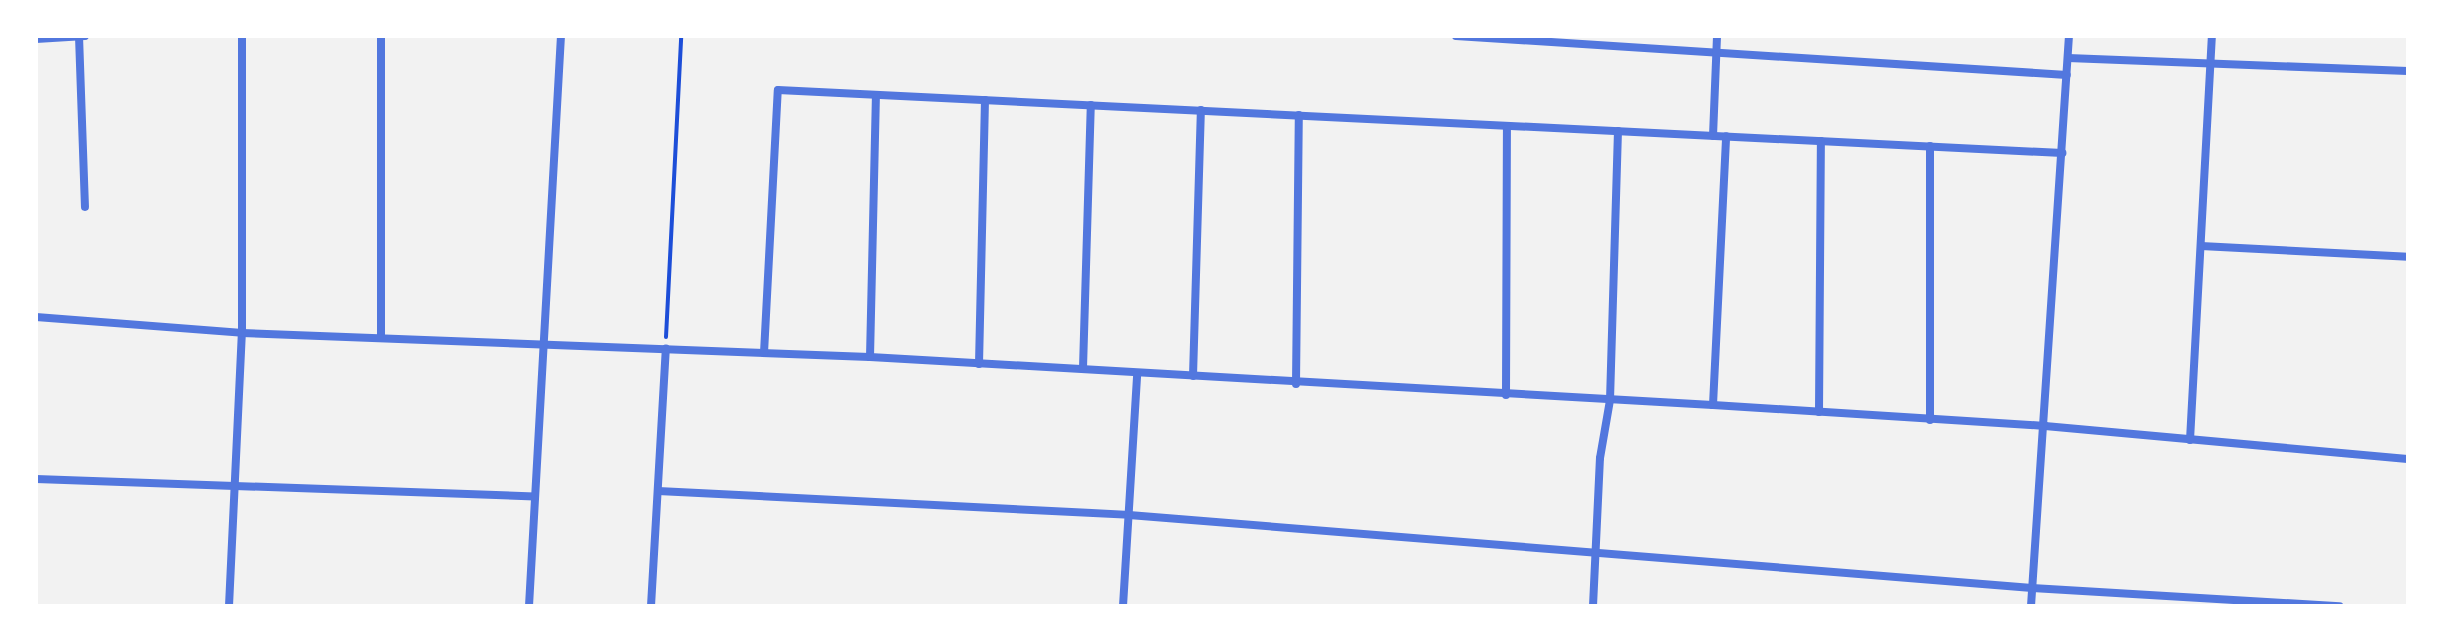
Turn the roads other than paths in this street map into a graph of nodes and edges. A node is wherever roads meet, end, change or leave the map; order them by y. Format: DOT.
graph roads {
  1 [pos="79,36"];
  2 [pos="85,36"];
  3 [pos="242,36"];
  4 [pos="381,36"];
  5 [pos="561,36"];
  6 [pos="1456,36"];
  7 [pos="1717,36"];
  8 [pos="2069,36"];
  9 [pos="2212,36"];
  10 [pos="36,39"];
  11 [pos="1717,53"];
  12 [pos="2068,58"];
  13 [pos="2211,63"];
  14 [pos="2408,71"];
  15 [pos="2067,75"];
  16 [pos="876,95"];
  17 [pos="985,100"];
  18 [pos="1091,105"];
  19 [pos="1201,110"];
  20 [pos="1299,115"];
  21 [pos="1507,126"];
  22 [pos="1618,131"];
  23 [pos="1713,136"];
  24 [pos="1726,136"];
  25 [pos="1821,141"];
  26 [pos="1930,146"];
  27 [pos="2062,153"];
  28 [pos="85,207"];
  29 [pos="2201,246"];
  30 [pos="2408,257"];
  31 [pos="36,317"];
  32 [pos="242,333"];
  33 [pos="381,338"];
  34 [pos="545,345"];
  35 [pos="666,348"];
  36 [pos="764,353"];
  37 [pos="870,357"];
  38 [pos="979,364"];
  39 [pos="1083,368"];
  40 [pos="1137,375"];
  41 [pos="1193,376"];
  42 [pos="1296,384"];
  43 [pos="1506,395"];
  44 [pos="1610,400"];
  45 [pos="1713,405"];
  46 [pos="1819,412"];
  47 [pos="1930,420"];
  48 [pos="2045,426"];
  49 [pos="2190,440"];
  50 [pos="2408,459"];
  51 [pos="36,479"];
  52 [pos="235,488"];
  53 [pos="658,491"];
  54 [pos="535,496"];
  55 [pos="1129,515"];
  56 [pos="1596,549"];
  57 [pos="2032,588"];
  58 [pos="2186,602"];
  59 [pos="229,606"];
  60 [pos="529,606"];
  61 [pos="651,606"];
  62 [pos="1123,606"];
  63 [pos="1593,606"];
  64 [pos="2031,606"];
  65 [pos="2339,606"];
  1 -- 2 [label="street"];
  1 -- 10 [label="street"];
  1 -- 28 [label="street"];
  3 -- 32 [label="street"];
  4 -- 33 [label="street"];
  5 -- 34 [label="street"];
  6 -- 11 [label="street"];
  7 -- 11 [label="street"];
  8 -- 12 [label="street"];
  9 -- 13 [label="street"];
  11 -- 15 [label="street"];
  11 -- 23 [label="street"];
  12 -- 13 [label="street"];
  12 -- 15 [label="street"];
  13 -- 14 [label="street"];
  13 -- 29 [label="street"];
  15 -- 27 [label="street"];
  16 -- 17 [label="street"];
  16 -- 36 [label="street"];
  16 -- 37 [label="street"];
  17 -- 18 [label="street"];
  17 -- 38 [label="street"];
  18 -- 19 [label="street"];
  18 -- 39 [label="street"];
  19 -- 20 [label="street"];
  19 -- 41 [label="street"];
  20 -- 21 [label="street"];
  20 -- 42 [label="street"];
  21 -- 22 [label="street"];
  21 -- 43 [label="street"];
  22 -- 23 [label="street"];
  22 -- 44 [label="street"];
  23 -- 24 [label="street"];
  24 -- 25 [label="street"];
  24 -- 45 [label="street"];
  25 -- 26 [label="street"];
  25 -- 46 [label="street"];
  26 -- 27 [label="street"];
  26 -- 47 [label="street"];
  27 -- 48 [label="street"];
  29 -- 30 [label="street"];
  29 -- 49 [label="street"];
  31 -- 32 [label="street"];
  32 -- 33 [label="street"];
  32 -- 52 [label="street"];
  33 -- 34 [label="street"];
  34 -- 35 [label="street"];
  34 -- 54 [label="street"];
  35 -- 36 [label="street"];
  35 -- 53 [label="street"];
  36 -- 37 [label="street"];
  37 -- 38 [label="street"];
  38 -- 39 [label="street"];
  39 -- 40 [label="street"];
  40 -- 41 [label="street"];
  40 -- 55 [label="street"];
  41 -- 42 [label="street"];
  42 -- 43 [label="street"];
  43 -- 44 [label="street"];
  44 -- 45 [label="street"];
  44 -- 56 [label="street"];
  45 -- 46 [label="street"];
  46 -- 47 [label="street"];
  47 -- 48 [label="street"];
  48 -- 49 [label="street"];
  48 -- 57 [label="street"];
  49 -- 50 [label="street"];
  51 -- 52 [label="street"];
  52 -- 54 [label="street"];
  52 -- 59 [label="street"];
  53 -- 55 [label="street"];
  53 -- 61 [label="street"];
  54 -- 60 [label="street"];
  55 -- 56 [label="street"];
  55 -- 62 [label="street"];
  56 -- 57 [label="street"];
  56 -- 63 [label="street"];
  57 -- 58 [label="street"];
  57 -- 64 [label="street"];
  58 -- 65 [label="street"];
}
